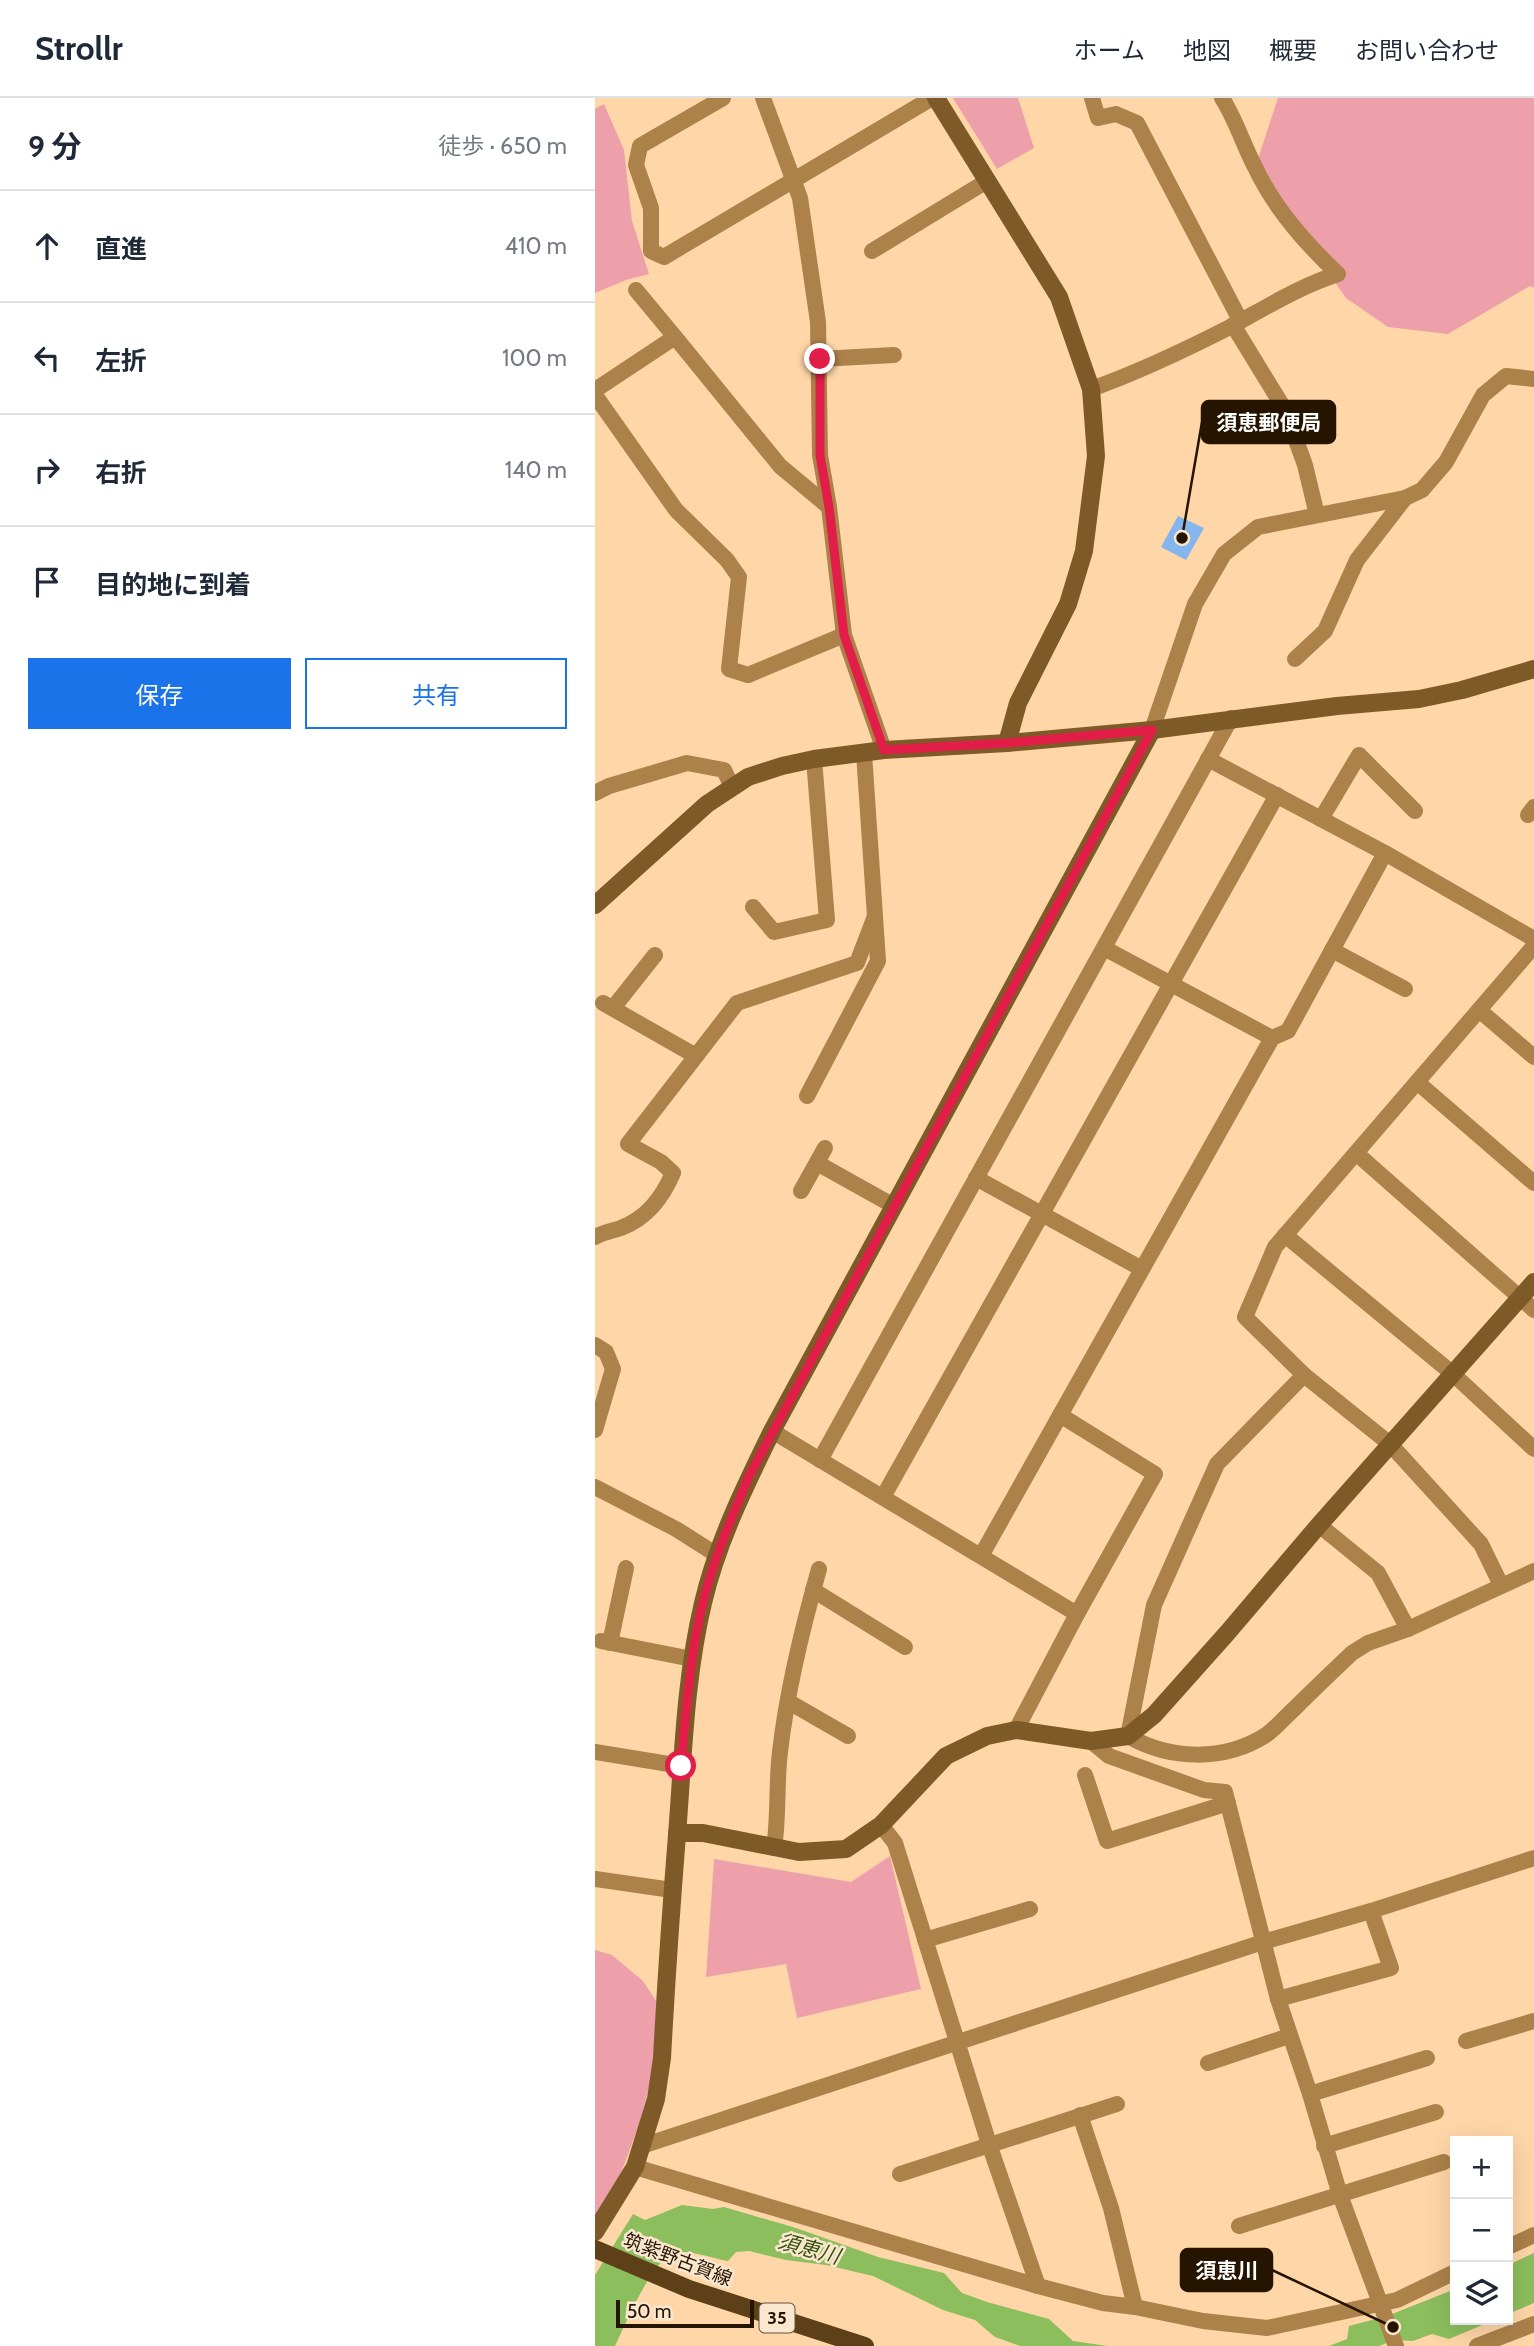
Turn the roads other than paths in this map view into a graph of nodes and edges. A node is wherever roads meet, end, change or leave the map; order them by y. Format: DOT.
graph roads {
  1 [pos="723,98"];
  2 [pos="763,98"];
  3 [pos="934,98"];
  4 [pos="1093,98"];
  5 [pos="1222,98"];
  6 [pos="987,181"];
  7 [pos="793,182"];
  8 [pos="872,251"];
  9 [pos="636,290"];
  10 [pos="1237,323"];
  11 [pos="675,337"];
  12 [pos="894,355"];
  13 [pos="820,359"];
  14 [pos="1534,379"];
  15 [pos="1091,389"];
  16 [pos="595,392"];
  17 [pos="1405,498"];
  18 [pos="829,507"];
  19 [pos="1317,515"];
  20 [pos="844,635"];
  21 [pos="1295,659"];
  22 [pos="1532,673"];
  23 [pos="1231,718"];
  24 [pos="1152,730"];
  25 [pos="1007,743"];
  26 [pos="884,750"];
  27 [pos="864,752"];
  28 [pos="814,759"];
  29 [pos="1208,759"];
  30 [pos="732,787"];
  31 [pos="595,793"];
  32 [pos="1276,795"];
  33 [pos="1415,811"];
  34 [pos="1321,819"];
  35 [pos="1385,853"];
  36 [pos="595,905"];
  37 [pos="753,907"];
  38 [pos="875,916"];
  39 [pos="1534,939"];
  40 [pos="1534,946"];
  41 [pos="1104,947"];
  42 [pos="1332,950"];
  43 [pos="655,955"];
  44 [pos="1171,983"];
  45 [pos="1405,989"];
  46 [pos="601,1005"];
  47 [pos="1479,1010"];
  48 [pos="1272,1038"];
  49 [pos="696,1056"];
  50 [pos="1534,1057"];
  51 [pos="1417,1082"];
  52 [pos="807,1096"];
  53 [pos="825,1148"];
  54 [pos="1356,1153"];
  55 [pos="817,1163"];
  56 [pos="976,1178"];
  57 [pos="1534,1183"];
  58 [pos="801,1191"];
  59 [pos="894,1206"];
  60 [pos="1042,1213"];
  61 [pos="1285,1235"];
  62 [pos="595,1237"];
  63 [pos="1142,1269"];
  64 [pos="1534,1282"];
  65 [pos="1520,1298"];
  66 [pos="1534,1310"];
  67 [pos="595,1345"];
  68 [pos="1304,1374"];
  69 [pos="1453,1374"];
  70 [pos="1060,1415"];
  71 [pos="595,1430"];
  72 [pos="772,1431"];
  73 [pos="1390,1444"];
  74 [pos="1534,1449"];
  75 [pos="820,1460"];
  76 [pos="595,1487"];
  77 [pos="883,1497"];
  78 [pos="1318,1525"];
  79 [pos="717,1555"];
  80 [pos="981,1556"];
  81 [pos="627,1568"];
  82 [pos="819,1569"];
  83 [pos="1534,1571"];
  84 [pos="1501,1585"];
  85 [pos="813,1590"];
  86 [pos="1077,1614"];
  87 [pos="1408,1629"];
  88 [pos="905,1647"];
  89 [pos="692,1659"];
  90 [pos="789,1702"];
  91 [pos="1016,1730"];
  92 [pos="1128,1735"];
  93 [pos="848,1736"];
  94 [pos="1091,1741"];
  95 [pos="595,1752"];
  96 [pos="681,1766"];
  97 [pos="1085,1775"];
  98 [pos="1228,1803"];
  99 [pos="881,1825"];
  100 [pos="677,1833"];
  101 [pos="774,1848"];
  102 [pos="1534,1858"];
  103 [pos="595,1879"];
  104 [pos="672,1891"];
  105 [pos="1030,1909"];
  106 [pos="1371,1911"];
  107 [pos="925,1940"];
  108 [pos="1263,1942"];
  109 [pos="1278,1999"];
  110 [pos="1534,2021"];
  111 [pos="1289,2036"];
  112 [pos="1467,2041"];
  113 [pos="957,2043"];
  114 [pos="1427,2058"];
  115 [pos="1208,2063"];
  116 [pos="1310,2094"];
  117 [pos="1117,2104"];
  118 [pos="1436,2112"];
  119 [pos="1080,2115"];
  120 [pos="989,2144"];
  121 [pos="642,2146"];
  122 [pos="1324,2147"];
  123 [pos="1444,2162"];
  124 [pos="635,2166"];
  125 [pos="900,2174"];
  126 [pos="1339,2195"];
  127 [pos="1239,2227"];
  128 [pos="595,2232"];
  129 [pos="1534,2235"];
  130 [pos="1513,2245"];
  131 [pos="595,2249"];
  132 [pos="1450,2274"];
  133 [pos="1038,2286"];
  134 [pos="1135,2307"];
  135 [pos="1382,2307"];
  136 [pos="1534,2324"];
  137 [pos="865,2346"];
  138 [pos="1396,2346"];
  139 [pos="1477,2346"];
  1 -- 7 [label="street"];
  2 -- 7 [label="street"];
  3 -- 6 [label="street"];
  3 -- 7 [label="street"];
  4 -- 10 [label="street"];
  5 -- 10 [label="street"];
  6 -- 8 [label="street"];
  6 -- 15 [label="street"];
  7 -- 13 [label="street"];
  9 -- 11 [label="street"];
  10 -- 15 [label="street"];
  10 -- 19 [label="street"];
  11 -- 16 [label="street"];
  11 -- 18 [label="street"];
  12 -- 13 [label="street"];
  13 -- 18 [label="street"];
  14 -- 17 [label="street"];
  15 -- 25 [label="street"];
  16 -- 20 [label="street"];
  17 -- 19 [label="street"];
  17 -- 21 [label="street"];
  18 -- 20 [label="street"];
  19 -- 24 [label="street"];
  20 -- 26 [label="street"];
  22 -- 23 [label="street"];
  23 -- 24 [label="street"];
  23 -- 29 [label="street"];
  24 -- 25 [label="street"];
  24 -- 59 [label="street"];
  25 -- 26 [label="street"];
  26 -- 27 [label="street"];
  27 -- 28 [label="street"];
  27 -- 38 [label="street"];
  28 -- 30 [label="street"];
  28 -- 37 [label="street"];
  29 -- 32 [label="street"];
  29 -- 41 [label="street"];
  30 -- 31 [label="street"];
  30 -- 36 [label="street"];
  32 -- 34 [label="street"];
  32 -- 44 [label="street"];
  33 -- 34 [label="street"];
  34 -- 35 [label="street"];
  35 -- 39 [label="street"];
  35 -- 42 [label="street"];
  38 -- 49 [label="street"];
  38 -- 52 [label="street"];
  40 -- 47 [label="street"];
  41 -- 44 [label="street"];
  41 -- 56 [label="street"];
  42 -- 45 [label="street"];
  42 -- 48 [label="street"];
  43 -- 46 [label="street"];
  44 -- 48 [label="street"];
  44 -- 60 [label="street"];
  46 -- 49 [label="street"];
  47 -- 50 [label="street"];
  47 -- 51 [label="street"];
  48 -- 63 [label="street"];
  49 -- 62 [label="street"];
  51 -- 54 [label="street"];
  51 -- 57 [label="street"];
  53 -- 55 [label="street"];
  54 -- 61 [label="street"];
  54 -- 65 [label="street"];
  55 -- 58 [label="street"];
  55 -- 59 [label="street"];
  56 -- 60 [label="street"];
  56 -- 75 [label="street"];
  59 -- 72 [label="street"];
  60 -- 63 [label="street"];
  60 -- 77 [label="street"];
  61 -- 68 [label="street"];
  61 -- 69 [label="street"];
  63 -- 70 [label="street"];
  64 -- 65 [label="street"];
  65 -- 66 [label="street"];
  65 -- 69 [label="street"];
  67 -- 71 [label="street"];
  68 -- 73 [label="street"];
  68 -- 92 [label="street"];
  69 -- 73 [label="street"];
  69 -- 74 [label="street"];
  70 -- 80 [label="street"];
  70 -- 86 [label="street"];
  72 -- 75 [label="street"];
  72 -- 79 [label="street"];
  73 -- 78 [label="street"];
  73 -- 84 [label="street"];
  75 -- 77 [label="street"];
  76 -- 79 [label="street"];
  77 -- 80 [label="street"];
  78 -- 87 [label="street"];
  78 -- 92 [label="street"];
  79 -- 89 [label="street"];
  80 -- 86 [label="street"];
  81 -- 89 [label="street"];
  82 -- 85 [label="street"];
  83 -- 84 [label="street"];
  84 -- 87 [label="street"];
  85 -- 88 [label="street"];
  85 -- 90 [label="street"];
  86 -- 91 [label="street"];
  87 -- 92 [label="street"];
  89 -- 96 [label="street"];
  90 -- 93 [label="street"];
  90 -- 101 [label="street"];
  91 -- 94 [label="street"];
  91 -- 99 [label="street"];
  92 -- 94 [label="street"];
  94 -- 98 [label="street"];
  95 -- 96 [label="street"];
  96 -- 100 [label="street"];
  97 -- 98 [label="street"];
  98 -- 108 [label="street"];
  99 -- 101 [label="street"];
  99 -- 107 [label="street"];
  100 -- 101 [label="street"];
  100 -- 104 [label="street"];
  102 -- 106 [label="street"];
  103 -- 104 [label="street"];
  104 -- 121 [label="street"];
  105 -- 107 [label="street"];
  106 -- 108 [label="street"];
  106 -- 109 [label="street"];
  107 -- 113 [label="street"];
  108 -- 109 [label="street"];
  108 -- 113 [label="street"];
  109 -- 111 [label="street"];
  110 -- 112 [label="street"];
  111 -- 115 [label="street"];
  111 -- 116 [label="street"];
  113 -- 120 [label="street"];
  113 -- 121 [label="street"];
  114 -- 116 [label="street"];
  116 -- 122 [label="street"];
  117 -- 119 [label="street"];
  118 -- 122 [label="street"];
  119 -- 120 [label="street"];
  119 -- 134 [label="street"];
  120 -- 125 [label="street"];
  120 -- 133 [label="street"];
  121 -- 124 [label="street"];
  122 -- 126 [label="street"];
  123 -- 126 [label="street"];
  124 -- 128 [label="street"];
  124 -- 133 [label="street"];
  126 -- 127 [label="street"];
  126 -- 135 [label="street"];
  129 -- 130 [label="street"];
  131 -- 137 [label="main road, 筑紫野古賀線 / 35"];
  132 -- 135 [label="street"];
  133 -- 134 [label="street"];
  134 -- 135 [label="street"];
  135 -- 138 [label="street"];
  136 -- 139 [label="street"];
}
